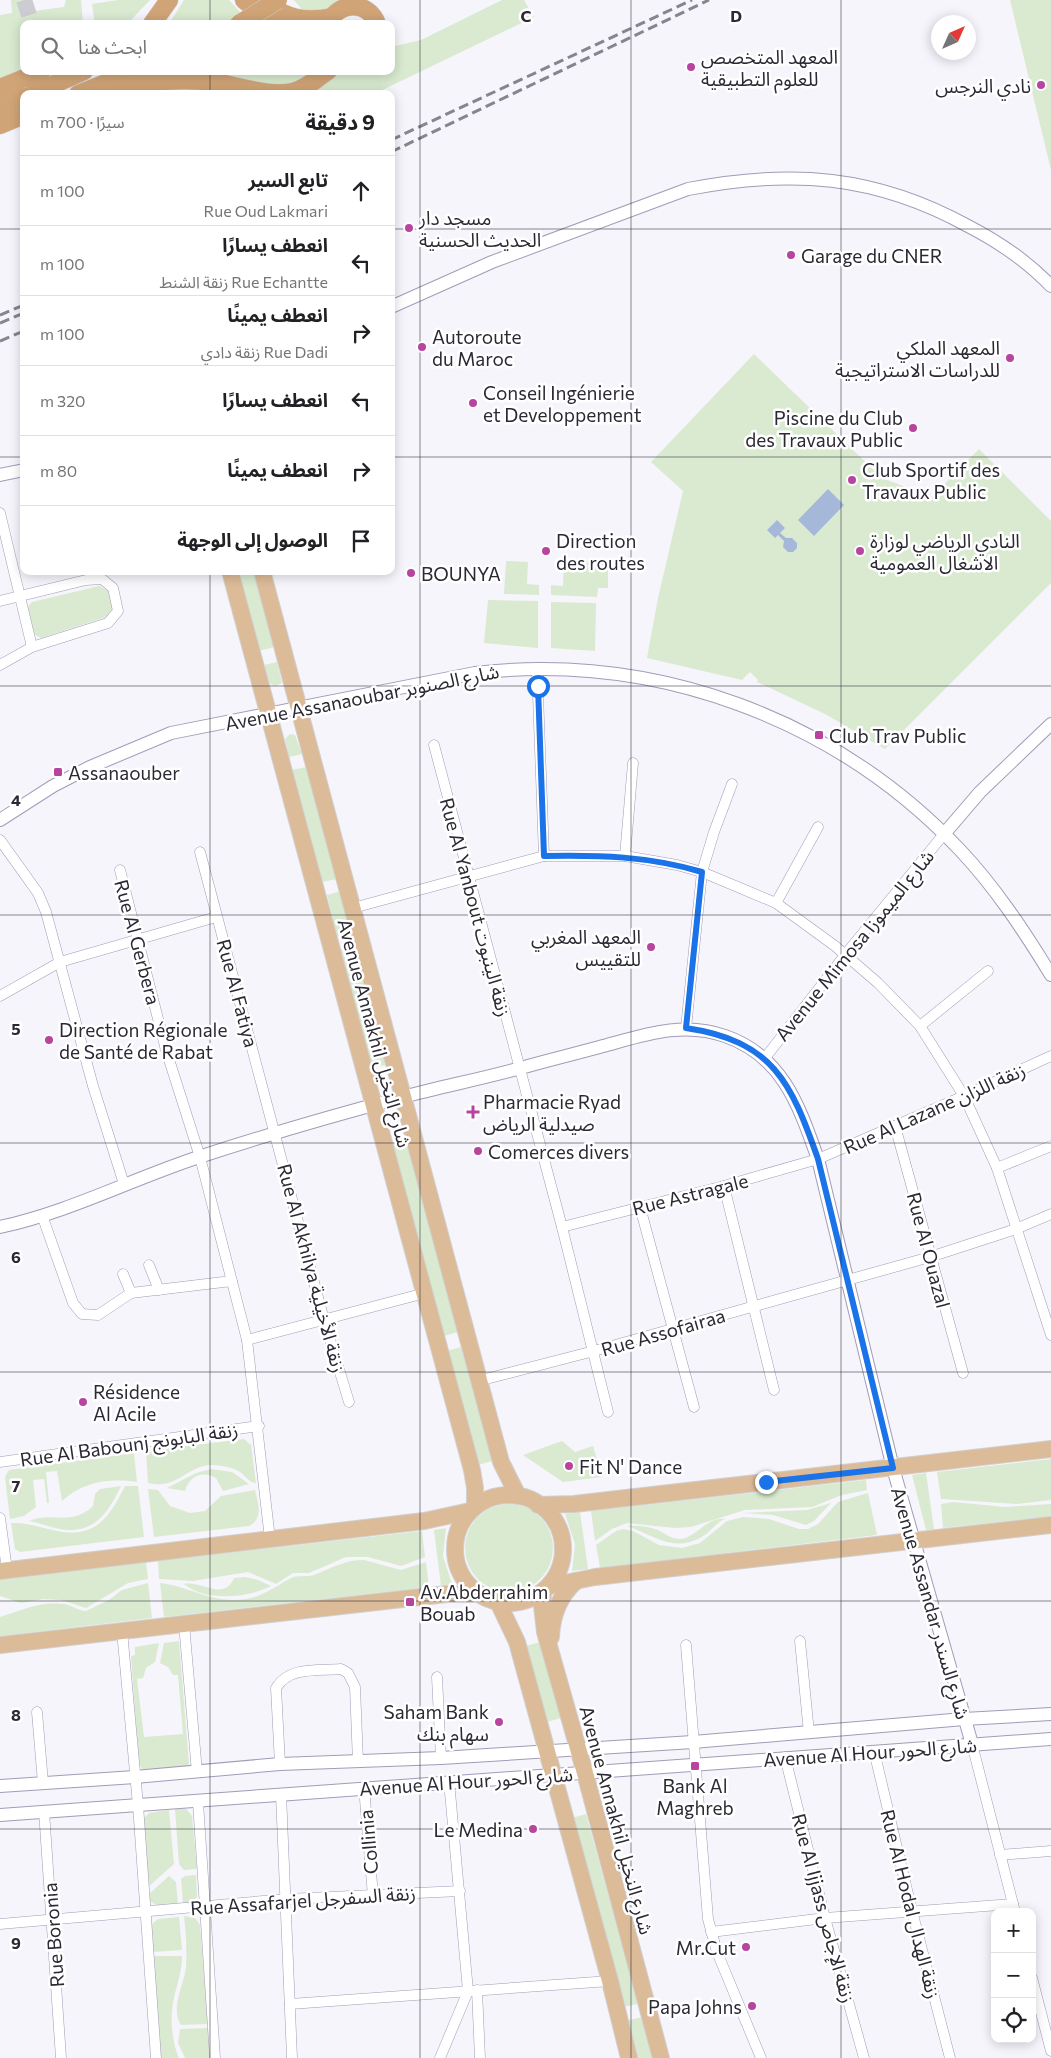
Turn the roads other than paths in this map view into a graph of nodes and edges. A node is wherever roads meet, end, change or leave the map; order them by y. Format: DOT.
graph roads {
  1 [pos="169,0"];
  2 [pos="244,0"];
  3 [pos="262,0"];
  4 [pos="278,0"];
  5 [pos="155,20"];
  6 [pos="246,20"];
  7 [pos="272,20"];
  8 [pos="330,20"];
  9 [pos="374,20"];
  10 [pos="32,75"];
  11 [pos="75,75"];
  12 [pos="126,75"];
  13 [pos="321,75"];
  14 [pos="0,88"];
  15 [pos="41,90"];
  16 [pos="88,90"];
  17 [pos="109,90"];
  18 [pos="255,90"];
  19 [pos="295,90"];
  20 [pos="20,99"];
  21 [pos="0,107"];
  22 [pos="20,118"];
  23 [pos="0,125"];
  24 [pos="1051,286"];
  25 [pos="395,305"];
  26 [pos="20,471"];
  27 [pos="0,475"];
  28 [pos="0,513"];
  29 [pos="231,575"];
  30 [pos="263,575"];
  31 [pos="20,597"];
  32 [pos="0,601"];
  33 [pos="32,647"];
  34 [pos="0,665"];
  35 [pos="537,668"];
  36 [pos="299,708"];
  37 [pos="268,714"];
  38 [pos="1051,724"];
  39 [pos="434,745"];
  40 [pos="633,763"];
  41 [pos="732,784"];
  42 [pos="0,820"];
  43 [pos="818,827"];
  44 [pos="944,834"];
  45 [pos="0,840"];
  46 [pos="200,852"];
  47 [pos="544,856"];
  48 [pos="625,856"];
  49 [pos="120,870"];
  50 [pos="702,872"];
  51 [pos="469,877"];
  52 [pos="776,904"];
  53 [pos="353,908"];
  54 [pos="216,917"];
  55 [pos="136,938"];
  56 [pos="845,955"];
  57 [pos="60,962"];
  58 [pos="988,970"];
  59 [pos="1051,975"];
  60 [pos="0,996"];
  61 [pos="920,1026"];
  62 [pos="686,1028"];
  63 [pos="1051,1056"];
  64 [pos="765,1058"];
  65 [pos="519,1069"];
  66 [pos="964,1096"];
  67 [pos="402,1097"];
  68 [pos="374,1105"];
  69 [pos="895,1126"];
  70 [pos="275,1134"];
  71 [pos="1051,1146"];
  72 [pos="200,1157"];
  73 [pos="818,1159"];
  74 [pos="997,1168"];
  75 [pos="124,1184"];
  76 [pos="724,1186"];
  77 [pos="640,1207"];
  78 [pos="1051,1214"];
  79 [pos="43,1218"];
  80 [pos="0,1227"];
  81 [pos="562,1227"];
  82 [pos="1016,1229"];
  83 [pos="930,1257"];
  84 [pos="149,1265"];
  85 [pos="123,1274"];
  86 [pos="846,1279"];
  87 [pos="232,1281"];
  88 [pos="159,1290"];
  89 [pos="131,1293"];
  90 [pos="425,1293"];
  91 [pos="752,1307"];
  92 [pos="324,1320"];
  93 [pos="672,1329"];
  94 [pos="1051,1335"];
  95 [pos="247,1340"];
  96 [pos="594,1351"];
  97 [pos="963,1373"];
  98 [pos="478,1381"];
  99 [pos="774,1390"];
  100 [pos="349,1402"];
  101 [pos="694,1407"];
  102 [pos="608,1412"];
  103 [pos="259,1426"];
  104 [pos="1051,1450"];
  105 [pos="0,1462"];
  106 [pos="893,1468"];
  107 [pos="518,1496"];
  108 [pos="538,1505"];
  109 [pos="472,1509"];
  110 [pos="0,1518"];
  111 [pos="1051,1525"];
  112 [pos="270,1539"];
  113 [pos="912,1542"];
  114 [pos="3,1570"];
  115 [pos="576,1580"];
  116 [pos="546,1589"];
  117 [pos="480,1594"];
  118 [pos="498,1602"];
  119 [pos="184,1624"];
  120 [pos="122,1631"];
  121 [pos="800,1641"];
  122 [pos="0,1645"];
  123 [pos="686,1645"];
  124 [pos="550,1650"];
  125 [pos="437,1677"];
  126 [pos="38,1712"];
  127 [pos="1051,1714"];
  128 [pos="964,1719"];
  129 [pos="809,1733"];
  130 [pos="1051,1739"];
  131 [pos="693,1742"];
  132 [pos="972,1744"];
  133 [pos="578,1750"];
  134 [pos="874,1750"];
  135 [pos="546,1752"];
  136 [pos="785,1757"];
  137 [pos="440,1758"];
  138 [pos="358,1762"];
  139 [pos="280,1764"];
  140 [pos="695,1766"];
  141 [pos="197,1772"];
  142 [pos="585,1773"];
  143 [pos="553,1776"];
  144 [pos="135,1777"];
  145 [pos="449,1781"];
  146 [pos="43,1782"];
  147 [pos="0,1786"];
  148 [pos="364,1787"];
  149 [pos="281,1794"];
  150 [pos="198,1802"];
  151 [pos="138,1805"];
  152 [pos="44,1811"];
  153 [pos="0,1815"];
  154 [pos="1051,1851"];
  155 [pos="1000,1855"];
  156 [pos="460,1890"];
  157 [pos="373,1896"];
  158 [pos="287,1899"];
  159 [pos="206,1906"];
  160 [pos="1014,1908"];
  161 [pos="991,1909"];
  162 [pos="146,1911"];
  163 [pos="912,1911"];
  164 [pos="51,1918"];
  165 [pos="825,1918"];
  166 [pos="0,1924"];
  167 [pos="711,1932"];
  168 [pos="610,1981"];
  169 [pos="472,1990"];
  170 [pos="1036,1993"];
  171 [pos="290,2004"];
  172 [pos="1051,2051"];
  173 [pos="61,2058"];
  174 [pos="156,2058"];
  175 [pos="214,2058"];
  176 [pos="292,2058"];
  177 [pos="440,2058"];
  178 [pos="480,2058"];
  179 [pos="628,2058"];
  180 [pos="661,2058"];
  181 [pos="761,2058"];
  182 [pos="864,2058"];
  183 [pos="950,2058"];
  1 -- 5 [label="highway"];
  2 -- 7 [label="highway"];
  3 -- 8 [label="highway"];
  4 -- 6 [label="highway, bridge"];
  8 -- 9 [label="highway"];
  10 -- 14 [label="highway"];
  11 -- 15 [label="highway"];
  12 -- 16 [label="highway"];
  13 -- 19 [label="highway"];
  17 -- 18 [label="highway"];
  20 -- 21 [label="highway"];
  22 -- 23 [label="highway"];
  24 -- 25 [label="street"];
  26 -- 27 [label="street"];
  28 -- 31 [label="street"];
  29 -- 37 [label="main road, Avenue Annakhil شارع النخيل"];
  30 -- 36 [label="main road, Avenue Annakhil شارع النخيل"];
  31 -- 32 [label="street"];
  31 -- 33 [label="street"];
  31 -- 33 [label="street"];
  33 -- 34 [label="street"];
  35 -- 36 [label="street, Avenue Assanaoubar شارع الصنوبر"];
  35 -- 44 [label="street, Avenue Assanaoubar شارع الصنوبر"];
  35 -- 47 [label="street"];
  36 -- 37 [label="street, Avenue Assanaoubar شارع الصنوبر"];
  36 -- 53 [label="main road, Avenue Annakhil شارع النخيل"];
  37 -- 42 [label="street, Avenue Assanaoubar شارع الصنوبر"];
  37 -- 68 [label="main road, Avenue Annakhil شارع النخيل"];
  38 -- 44 [label="street"];
  39 -- 51 [label="street, Rue Al Yanbout زنقة الينبوت"];
  40 -- 48 [label="street"];
  41 -- 50 [label="street"];
  43 -- 52 [label="street"];
  44 -- 56 [label="street, Avenue Mimosa شارع الميموزا"];
  44 -- 59 [label="street, Avenue Assanaoubar شارع الصنوبر"];
  45 -- 57 [label="street"];
  46 -- 54 [label="street, Rue Al Fatiya"];
  47 -- 48 [label="street"];
  47 -- 51 [label="street"];
  48 -- 50 [label="street"];
  49 -- 55 [label="street, Rue Al Gerbera"];
  50 -- 52 [label="street"];
  50 -- 62 [label="street"];
  51 -- 53 [label="street"];
  51 -- 65 [label="street, Rue Al Yanbout زنقة الينبوت"];
  52 -- 56 [label="street"];
  53 -- 67 [label="main road, Avenue Annakhil شارع النخيل"];
  54 -- 55 [label="street"];
  54 -- 70 [label="street, Rue Al Fatiya"];
  55 -- 57 [label="street"];
  55 -- 72 [label="street, Rue Al Gerbera"];
  56 -- 61 [label="street"];
  56 -- 64 [label="street, Avenue Mimosa شارع الميموزا"];
  57 -- 60 [label="street"];
  57 -- 75 [label="street"];
  58 -- 61 [label="street"];
  61 -- 66 [label="street"];
  62 -- 64 [label="street"];
  62 -- 65 [label="street"];
  63 -- 66 [label="street, Rue Al Lazane زنقة اللزان"];
  64 -- 73 [label="street, Avenue Assandar شارع السندر"];
  65 -- 67 [label="street"];
  65 -- 81 [label="street, Rue Al Yanbout زنقة الينبوت"];
  66 -- 69 [label="street, Rue Al Lazane زنقة اللزان"];
  66 -- 74 [label="street"];
  67 -- 68 [label="street"];
  67 -- 98 [label="main road, Avenue Annakhil شارع النخيل"];
  68 -- 70 [label="street"];
  68 -- 90 [label="main road, Avenue Annakhil شارع النخيل"];
  69 -- 73 [label="street, Rue Al Lazane زنقة اللزان"];
  69 -- 83 [label="street, Rue Al Ouazal"];
  70 -- 72 [label="street"];
  70 -- 92 [label="street, Rue Al Akhilya زنقة الأخيلية"];
  71 -- 74 [label="street"];
  72 -- 75 [label="street"];
  72 -- 87 [label="street, Rue Al Gerbera"];
  73 -- 76 [label="street, Rue Astragale"];
  73 -- 86 [label="street, Avenue Assandar شارع السندر"];
  74 -- 82 [label="street"];
  75 -- 79 [label="street"];
  76 -- 77 [label="street, Rue Astragale"];
  76 -- 91 [label="street"];
  77 -- 81 [label="street, Rue Astragale"];
  77 -- 93 [label="street"];
  78 -- 82 [label="street, Rue Assofairaa"];
  79 -- 80 [label="street"];
  79 -- 89 [label="street"];
  81 -- 96 [label="street, Rue Al Yanbout زنقة الينبوت"];
  82 -- 83 [label="street, Rue Assofairaa"];
  82 -- 94 [label="street"];
  83 -- 86 [label="street, Rue Assofairaa"];
  83 -- 97 [label="street, Rue Al Ouazal"];
  84 -- 88 [label="street"];
  85 -- 89 [label="street"];
  86 -- 91 [label="street, Rue Assofairaa"];
  86 -- 106 [label="street, Avenue Assandar شارع السندر"];
  87 -- 88 [label="street"];
  87 -- 95 [label="street, Rue Al Gerbera"];
  88 -- 89 [label="street"];
  90 -- 92 [label="street"];
  90 -- 109 [label="main road, Avenue Annakhil شارع النخيل"];
  91 -- 93 [label="street, Rue Assofairaa"];
  91 -- 99 [label="street"];
  92 -- 95 [label="street"];
  92 -- 100 [label="street, Rue Al Akhilya زنقة الأخيلية"];
  93 -- 96 [label="street, Rue Assofairaa"];
  93 -- 101 [label="street"];
  95 -- 103 [label="street, Rue Al Gerbera"];
  96 -- 98 [label="street, Rue Assofairaa"];
  96 -- 102 [label="street, Rue Al Yanbout زنقة الينبوت"];
  98 -- 107 [label="main road, Avenue Annakhil شارع النخيل"];
  103 -- 105 [label="street, Rue Al Babounj زنقة البابونج"];
  103 -- 112 [label="street, Rue Al Gerbera"];
  104 -- 106 [label="main road"];
  106 -- 108 [label="main road"];
  106 -- 113 [label="street, Avenue Assandar شارع السندر"];
  107 -- 108 [label="main road"];
  107 -- 109 [label="main road"];
  108 -- 116 [label="main road"];
  109 -- 112 [label="main road"];
  109 -- 117 [label="main road"];
  110 -- 114 [label="street"];
  111 -- 113 [label="main road"];
  112 -- 114 [label="main road"];
  113 -- 115 [label="main road"];
  113 -- 128 [label="street, Avenue Assandar شارع السندر"];
  115 -- 116 [label="main road"];
  115 -- 124 [label="main road"];
  116 -- 118 [label="main road"];
  116 -- 124 [label="main road, Avenue Annakhil شارع النخيل"];
  117 -- 118 [label="main road"];
  117 -- 119 [label="main road"];
  118 -- 135 [label="main road"];
  119 -- 120 [label="main road"];
  119 -- 141 [label="street"];
  120 -- 122 [label="main road"];
  120 -- 144 [label="street"];
  121 -- 129 [label="street"];
  123 -- 131 [label="street"];
  124 -- 133 [label="main road, Avenue Annakhil شارع النخيل"];
  125 -- 137 [label="street"];
  126 -- 146 [label="street"];
  127 -- 128 [label="street, Avenue Al Hour شارع الحور"];
  128 -- 129 [label="street, Avenue Al Hour شارع الحور"];
  128 -- 132 [label="street, Avenue Assandar شارع السندر"];
  129 -- 131 [label="street, Avenue Al Hour شارع الحور"];
  130 -- 132 [label="street, Avenue Al Hour شارع الحور"];
  131 -- 133 [label="street, Avenue Al Hour شارع الحور"];
  131 -- 140 [label="street"];
  132 -- 134 [label="street, Avenue Al Hour شارع الحور"];
  132 -- 155 [label="street, Avenue Assandar شارع السندر"];
  133 -- 135 [label="street, Avenue Al Hour شارع الحور"];
  133 -- 142 [label="main road, Avenue Annakhil شارع النخيل"];
  134 -- 136 [label="street, Avenue Al Hour شارع الحور"];
  134 -- 163 [label="street, Rue Al Hodal زنقة الهدال"];
  135 -- 137 [label="street, Avenue Al Hour شارع الحور"];
  135 -- 143 [label="main road"];
  136 -- 140 [label="street, Avenue Al Hour شارع الحور"];
  136 -- 165 [label="street, Rue Al Ijjass زنقة الإجاص"];
  137 -- 138 [label="street, Avenue Al Hour شارع الحور"];
  138 -- 139 [label="street, Avenue Al Hour شارع الحور"];
  138 -- 139 [label="street"];
  139 -- 141 [label="street, Avenue Al Hour شارع الحور"];
  140 -- 142 [label="street, Avenue Al Hour شارع الحور"];
  140 -- 167 [label="street"];
  141 -- 144 [label="street, Avenue Al Hour شارع الحور"];
  142 -- 143 [label="street, Avenue Al Hour شارع الحور"];
  142 -- 180 [label="main road, Avenue Annakhil شارع النخيل"];
  143 -- 145 [label="street, Avenue Al Hour شارع الحور"];
  143 -- 168 [label="main road"];
  144 -- 146 [label="street, Avenue Al Hour شارع الحور"];
  144 -- 151 [label="street"];
  145 -- 148 [label="street, Avenue Al Hour شارع الحور"];
  145 -- 156 [label="street"];
  146 -- 147 [label="street, Avenue Al Hour شارع الحور"];
  148 -- 149 [label="street, Avenue Al Hour شارع الحور"];
  148 -- 157 [label="street, Collinia"];
  149 -- 150 [label="street, Avenue Al Hour شارع الحور"];
  149 -- 158 [label="street"];
  150 -- 151 [label="street, Avenue Al Hour شارع الحور"];
  150 -- 159 [label="street"];
  151 -- 152 [label="street, Avenue Al Hour شارع الحور"];
  151 -- 162 [label="street"];
  152 -- 153 [label="street, Avenue Al Hour شارع الحور"];
  152 -- 164 [label="street, Rue Boronia"];
  154 -- 155 [label="street"];
  155 -- 160 [label="street, Avenue Assandar شارع السندر"];
  156 -- 157 [label="street, Rue Assafarjel زنقة السفرجل"];
  156 -- 169 [label="street"];
  157 -- 158 [label="street, Rue Assafarjel زنقة السفرجل"];
  158 -- 159 [label="street, Rue Assafarjel زنقة السفرجل"];
  158 -- 171 [label="street"];
  159 -- 162 [label="street, Rue Assafarjel زنقة السفرجل"];
  159 -- 175 [label="street"];
  161 -- 163 [label="street"];
  162 -- 164 [label="street, Rue Assafarjel زنقة السفرجل"];
  162 -- 174 [label="street"];
  163 -- 165 [label="street"];
  163 -- 183 [label="street, Rue Al Hodal زنقة الهدال"];
  164 -- 166 [label="street, Rue Assafarjel زنقة السفرجل"];
  164 -- 173 [label="street, Rue Boronia"];
  165 -- 167 [label="street"];
  165 -- 182 [label="street, Rue Al Ijjass زنقة الإجاص"];
  167 -- 181 [label="street"];
  168 -- 169 [label="street"];
  168 -- 179 [label="main road"];
  169 -- 171 [label="street"];
  169 -- 177 [label="street"];
  169 -- 178 [label="street"];
  170 -- 172 [label="street"];
  171 -- 176 [label="street"];
}
